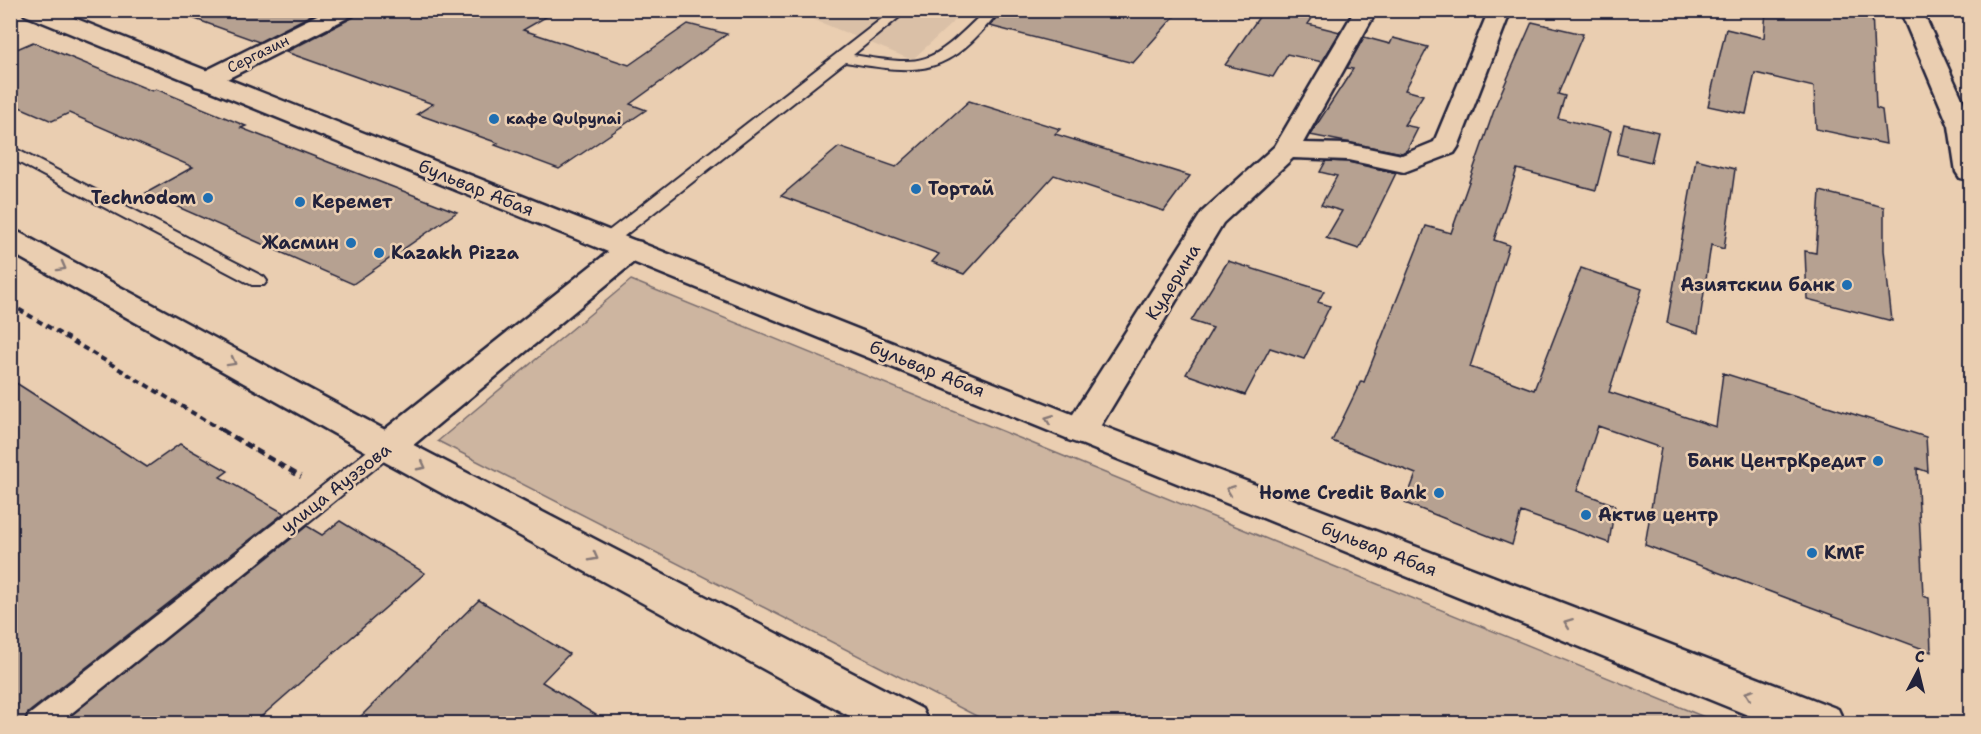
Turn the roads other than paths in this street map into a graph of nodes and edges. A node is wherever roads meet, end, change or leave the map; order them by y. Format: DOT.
graph roads {
  1 [pos="33,10"];
  2 [pos="345,10"];
  3 [pos="902,10"];
  4 [pos="994,10"];
  5 [pos="1366,10"];
  6 [pos="1500,10"];
  7 [pos="1911,10"];
  8 [pos="841,57"];
  9 [pos="204,81"];
  10 [pos="1286,150"];
  11 [pos="10,151"];
  12 [pos="1971,172"];
  13 [pos="10,239"];
  14 [pos="619,245"];
  15 [pos="258,281"];
  16 [pos="1080,431"];
  17 [pos="387,447"];
  18 [pos="884,718"];
  19 [pos="39,723"];
  20 [pos="1823,723"];
  1 -- 9 [label="main road, бульвар Абая"];
  2 -- 9 [label="main road, Сергазин"];
  3 -- 8 [label="lane"];
  4 -- 8 [label="lane"];
  5 -- 10 [label="main road, Кудерина"];
  6 -- 10 [label="main road"];
  7 -- 12 [label="main road"];
  8 -- 14 [label="lane"];
  9 -- 14 [label="main road, бульвар Абая"];
  10 -- 16 [label="main road, Кудерина"];
  11 -- 15 [label="lane"];
  13 -- 17 [label="main road, one-way"];
  16 -- 14 [label="main road, бульвар Абая, one-way"];
  14 -- 17 [label="main road, улица Ауэзова"];
  20 -- 16 [label="main road, бульвар Абая, one-way"];
  17 -- 18 [label="main road, one-way"];
  17 -- 19 [label="lane, улица Ауэзова"];
}
